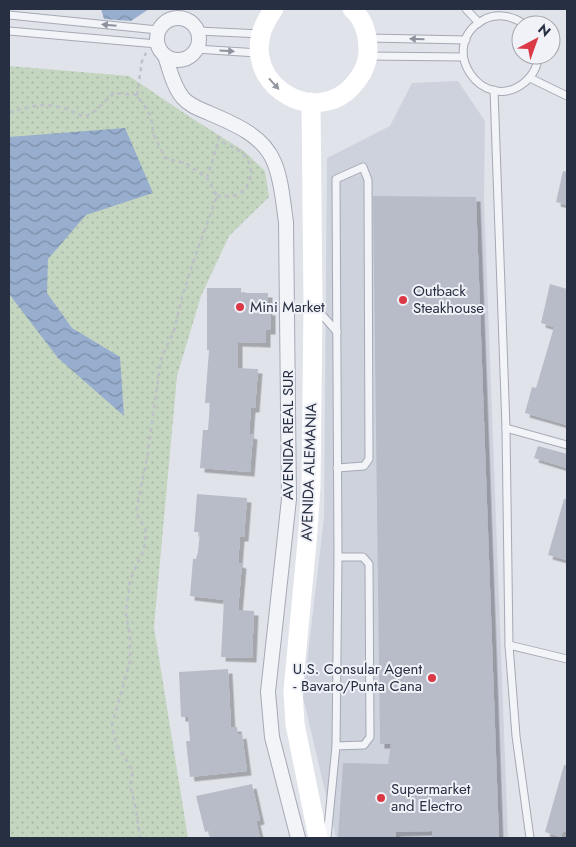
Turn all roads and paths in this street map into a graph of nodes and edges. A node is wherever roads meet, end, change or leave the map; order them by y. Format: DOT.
graph roads {
  1 [pos="274,9"];
  2 [pos="352,9"];
  3 [pos="466,9"];
  4 [pos="172,14"];
  5 [pos="184,14"];
  6 [pos="9,15"];
  7 [pos="511,17"];
  8 [pos="479,23"];
  9 [pos="158,30"];
  10 [pos="9,31"];
  11 [pos="198,31"];
  12 [pos="466,40"];
  13 [pos="157,44"];
  14 [pos="259,44"];
  15 [pos="368,47"];
  16 [pos="196,50"];
  17 [pos="165,56"];
  18 [pos="463,57"];
  19 [pos="183,60"];
  20 [pos="536,65"];
  21 [pos="530,78"];
  22 [pos="174,81"];
  23 [pos="494,90"];
  24 [pos="137,95"];
  25 [pos="567,96"];
  26 [pos="310,102"];
  27 [pos="9,112"];
  28 [pos="224,120"];
  29 [pos="218,140"];
  30 [pos="207,178"];
  31 [pos="217,196"];
  32 [pos="312,304"];
  33 [pos="337,332"];
  34 [pos="506,428"];
  35 [pos="567,445"];
  36 [pos="337,468"];
  37 [pos="338,557"];
  38 [pos="509,645"];
  39 [pos="567,660"];
  40 [pos="336,746"];
  41 [pos="140,838"];
  42 [pos="298,838"];
  43 [pos="318,838"];
  44 [pos="326,838"];
  45 [pos="530,838"];
  1 -- 14 [label="street"];
  2 -- 15 [label="street"];
  3 -- 8 [label="lane"];
  4 -- 5 [label="street"];
  4 -- 9 [label="street"];
  5 -- 11 [label="street"];
  9 -- 6 [label="lane, one-way"];
  7 -- 8 [label="lane"];
  8 -- 12 [label="lane"];
  9 -- 13 [label="street"];
  10 -- 13 [label="lane"];
  11 -- 14 [label="lane"];
  11 -- 16 [label="street"];
  12 -- 15 [label="lane, one-way"];
  12 -- 18 [label="lane"];
  13 -- 17 [label="street"];
  13 -- 24 [label="path"];
  16 -- 14 [label="lane, one-way"];
  14 -- 26 [label="street, one-way"];
  15 -- 18 [label="lane"];
  15 -- 26 [label="street"];
  16 -- 19 [label="street"];
  17 -- 19 [label="street"];
  17 -- 22 [label="street, AVENIDA REAL SUR"];
  18 -- 23 [label="lane"];
  19 -- 22 [label="street"];
  20 -- 21 [label="lane"];
  21 -- 23 [label="lane"];
  21 -- 25 [label="lane"];
  22 -- 28 [label="street, AVENIDA REAL SUR"];
  23 -- 34 [label="lane"];
  24 -- 27 [label="path"];
  24 -- 30 [label="path"];
  26 -- 32 [label="street, AVENIDA ALEMANIA"];
  28 -- 29 [label="path"];
  28 -- 42 [label="street, AVENIDA REAL SUR"];
  29 -- 30 [label="path"];
  29 -- 31 [label="path"];
  30 -- 31 [label="path"];
  31 -- 41 [label="path"];
  32 -- 33 [label="lane"];
  32 -- 43 [label="street, AVENIDA ALEMANIA"];
  33 -- 36 [label="lane"];
  33 -- 36 [label="lane"];
  34 -- 35 [label="lane"];
  34 -- 38 [label="lane"];
  36 -- 37 [label="lane"];
  37 -- 40 [label="lane"];
  37 -- 40 [label="lane"];
  38 -- 39 [label="lane"];
  38 -- 45 [label="lane"];
  40 -- 44 [label="lane"];
}
